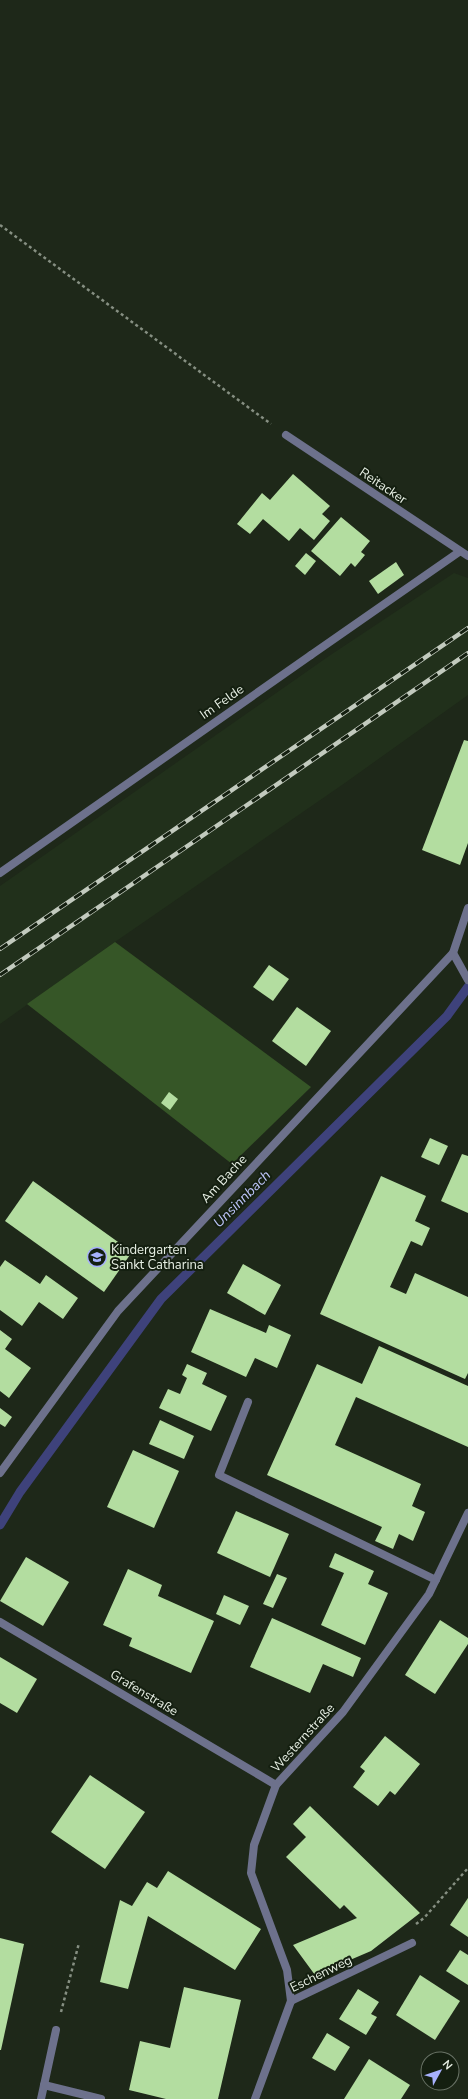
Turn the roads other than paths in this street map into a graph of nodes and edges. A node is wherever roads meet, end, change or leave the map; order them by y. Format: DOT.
graph roads {
  1 [pos="286,434"];
  2 [pos="459,552"];
  3 [pos="468,556"];
  4 [pos="0,873"];
  5 [pos="468,908"];
  6 [pos="453,953"];
  7 [pos="468,980"];
  8 [pos="248,1402"];
  9 [pos="0,1473"];
  10 [pos="468,1513"];
  11 [pos="436,1580"];
  12 [pos="0,1622"];
  13 [pos="276,1785"];
  14 [pos="412,1943"];
  15 [pos="291,2001"];
  16 [pos="56,2030"];
  17 [pos="44,2085"];
  18 [pos="41,2099"];
  19 [pos="101,2099"];
  20 [pos="255,2099"];
  1 -- 2 [label="street, Reitacker"];
  2 -- 3 [label="street, Reitacker"];
  2 -- 4 [label="street, Im Felde"];
  5 -- 6 [label="street, Am Bache"];
  6 -- 7 [label="street"];
  6 -- 9 [label="street, Am Bache"];
  8 -- 11 [label="street"];
  10 -- 11 [label="street, Westernstraße"];
  11 -- 13 [label="street, Westernstraße"];
  12 -- 13 [label="street, Grafenstraße"];
  13 -- 15 [label="street, Westernstraße"];
  14 -- 15 [label="street, Eschenweg"];
  15 -- 20 [label="street, Eschenweg"];
  16 -- 17 [label="street"];
  17 -- 18 [label="street"];
  17 -- 19 [label="street"];
}
